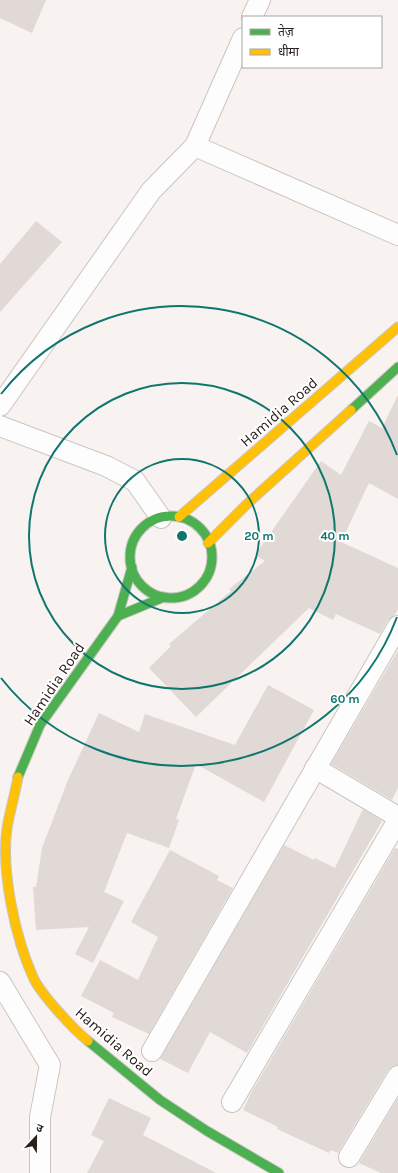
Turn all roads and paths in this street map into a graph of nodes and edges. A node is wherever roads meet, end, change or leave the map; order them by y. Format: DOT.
graph roads {
  1 [pos="260,0"];
  2 [pos="252,16"];
  3 [pos="242,40"];
  4 [pos="195,146"];
  5 [pos="398,235"];
  6 [pos="398,327"];
  7 [pos="398,367"];
  8 [pos="0,406"];
  9 [pos="0,426"];
  10 [pos="170,518"];
  11 [pos="208,542"];
  12 [pos="132,567"];
  13 [pos="164,597"];
  14 [pos="118,616"];
  15 [pos="398,626"];
  16 [pos="392,648"];
  17 [pos="315,768"];
  18 [pos="398,818"];
  19 [pos="0,982"];
  20 [pos="152,1051"];
  21 [pos="398,1076"];
  22 [pos="232,1102"];
  23 [pos="349,1157"];
  24 [pos="40,1173"];
  25 [pos="279,1173"];
  1 -- 2 [label="street"];
  3 -- 4 [label="street"];
  4 -- 5 [label="street"];
  4 -- 8 [label="street"];
  6 -- 10 [label="main road, Hamidia Road"];
  7 -- 11 [label="main road"];
  9 -- 10 [label="street"];
  10 -- 11 [label="main road"];
  10 -- 12 [label="main road"];
  11 -- 13 [label="main road"];
  12 -- 13 [label="main road"];
  12 -- 14 [label="main road"];
  13 -- 14 [label="main road"];
  14 -- 25 [label="main road, Hamidia Road"];
  15 -- 16 [label="street"];
  16 -- 17 [label="street"];
  17 -- 18 [label="street"];
  17 -- 20 [label="street"];
  18 -- 22 [label="street"];
  19 -- 24 [label="street"];
  21 -- 23 [label="street"];
}
